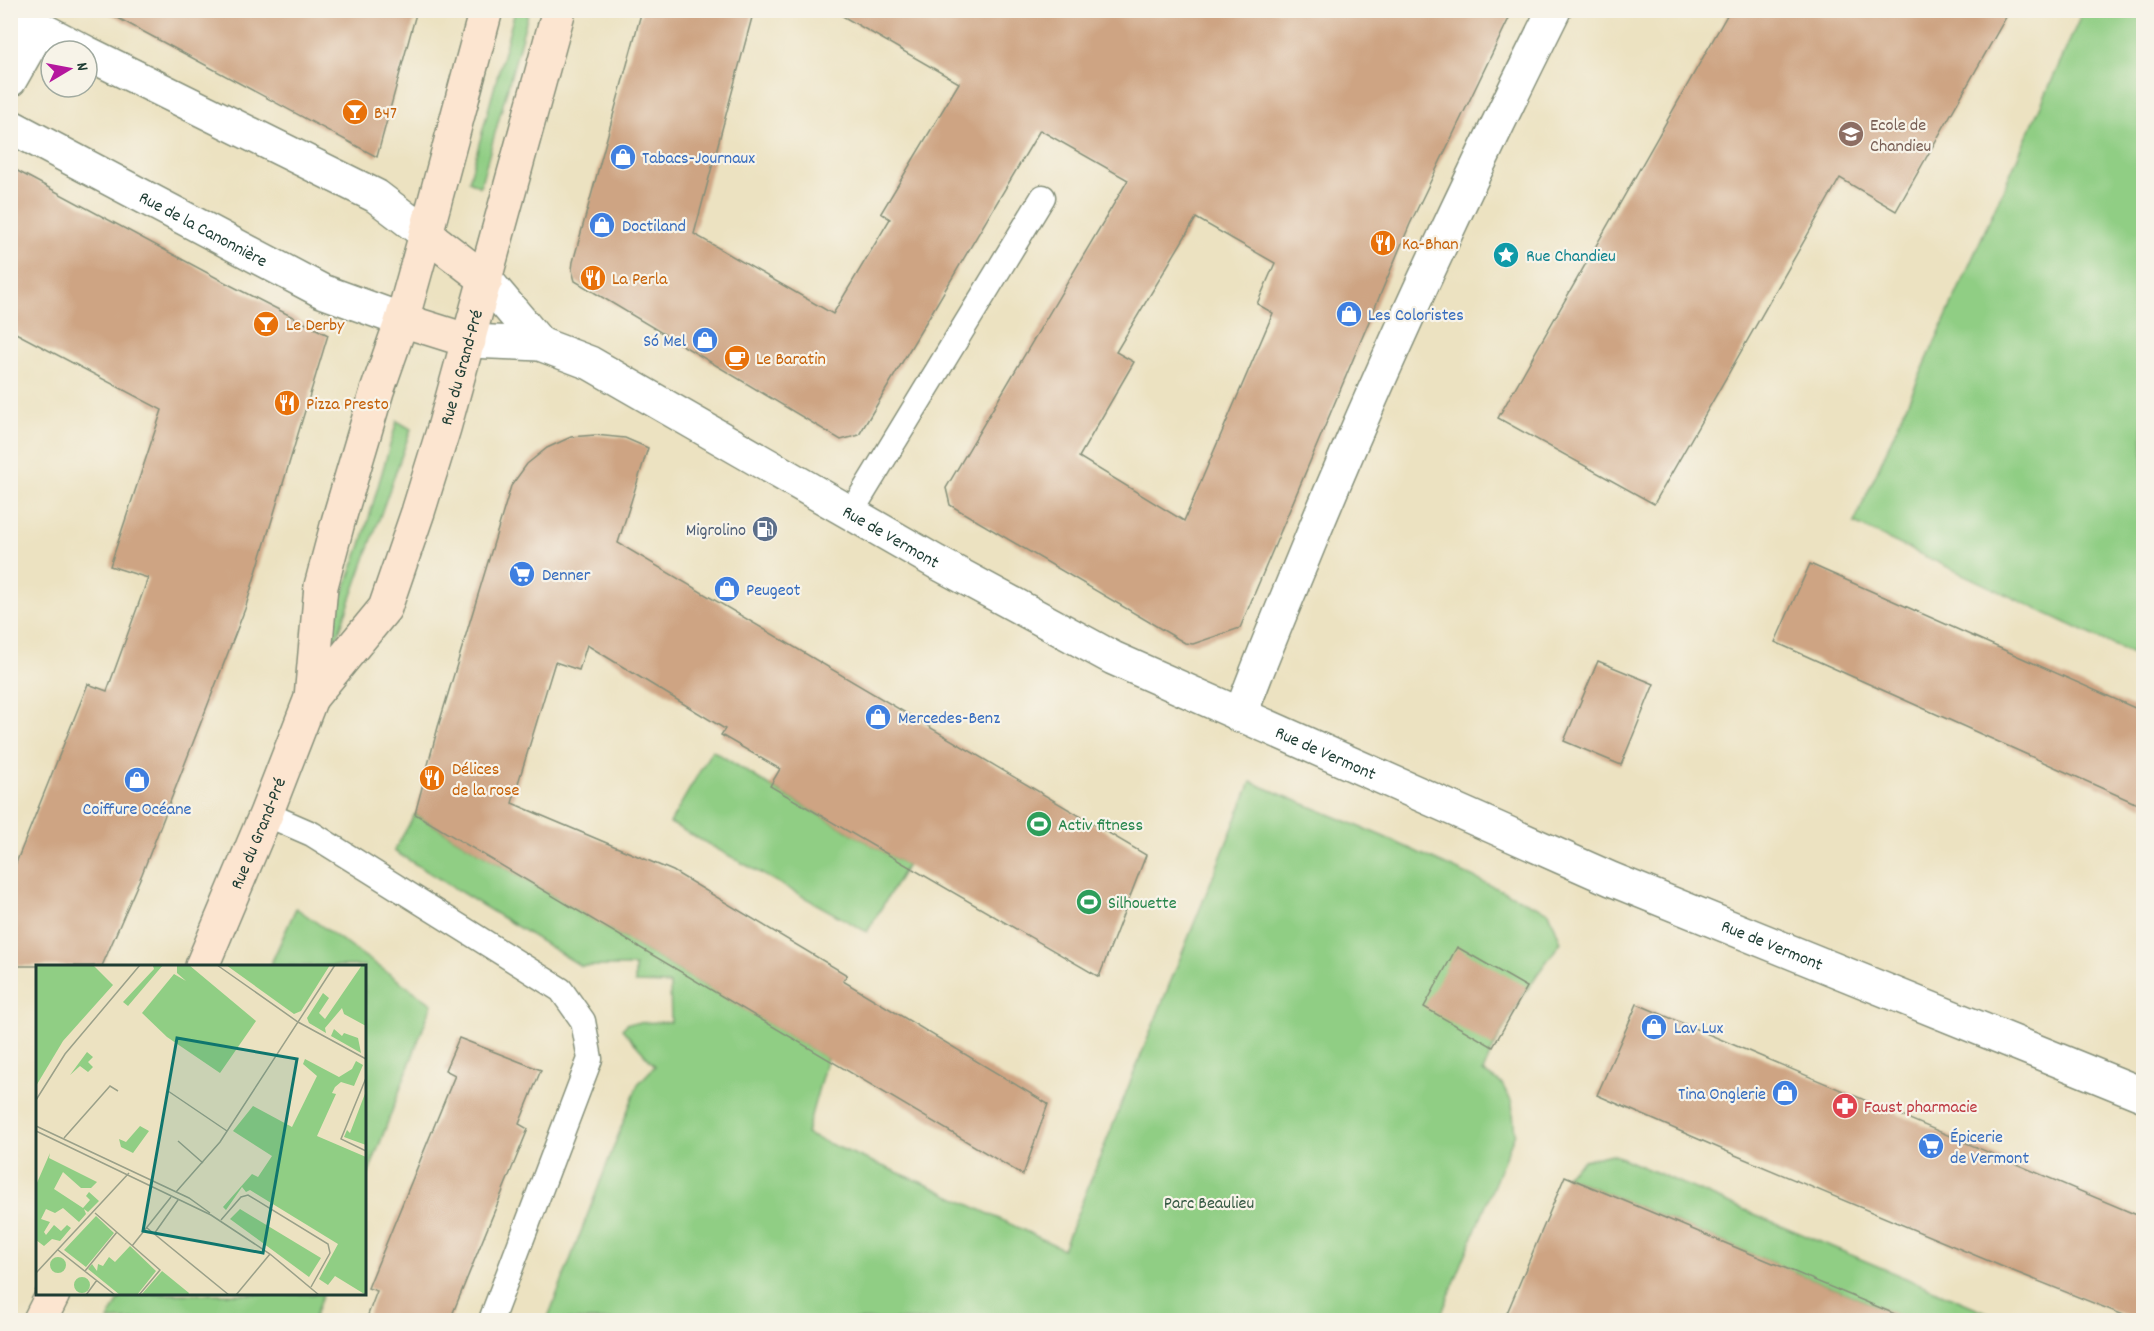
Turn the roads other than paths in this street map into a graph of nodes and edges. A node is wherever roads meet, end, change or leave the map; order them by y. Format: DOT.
graph roads {
  1 [pos="486,10"];
  2 [pos="559,10"];
  3 [pos="1554,10"];
  4 [pos="10,13"];
  5 [pos="39,29"];
  6 [pos="59,39"];
  7 [pos="99,59"];
  8 [pos="10,80"];
  9 [pos="10,126"];
  10 [pos="1043,197"];
  11 [pos="426,234"];
  12 [pos="486,280"];
  13 [pos="402,320"];
  14 [pos="469,341"];
  15 [pos="540,344"];
  16 [pos="850,514"];
  17 [pos="311,698"];
  18 [pos="1240,716"];
  19 [pos="266,814"];
  20 [pos="202,965"];
  21 [pos="2144,1095"];
  22 [pos="52,1295"];
  23 [pos="40,1320"];
  24 [pos="491,1320"];
  1 -- 11 [label="main road, Rue du Grand-Pré"];
  2 -- 12 [label="main road, Rue du Grand-Pré"];
  3 -- 18 [label="street"];
  4 -- 5 [label="street"];
  5 -- 6 [label="street"];
  5 -- 8 [label="street"];
  7 -- 11 [label="street"];
  9 -- 13 [label="street, Rue de la Canonnière"];
  10 -- 16 [label="lane"];
  11 -- 12 [label="main road"];
  11 -- 13 [label="main road, Rue du Grand-Pré"];
  12 -- 14 [label="main road, Rue du Grand-Pré"];
  12 -- 15 [label="street, Rue de Vermont"];
  13 -- 14 [label="main road"];
  13 -- 17 [label="main road, Rue du Grand-Pré"];
  14 -- 15 [label="street, Rue de Vermont"];
  14 -- 17 [label="main road, Rue du Grand-Pré"];
  15 -- 16 [label="street, Rue de Vermont"];
  16 -- 18 [label="street, Rue de Vermont"];
  17 -- 19 [label="main road, Rue du Grand-Pré"];
  18 -- 21 [label="street, Rue de Vermont"];
  19 -- 20 [label="main road, Rue du Grand-Pré"];
  19 -- 24 [label="lane"];
  22 -- 23 [label="main road"];
}
